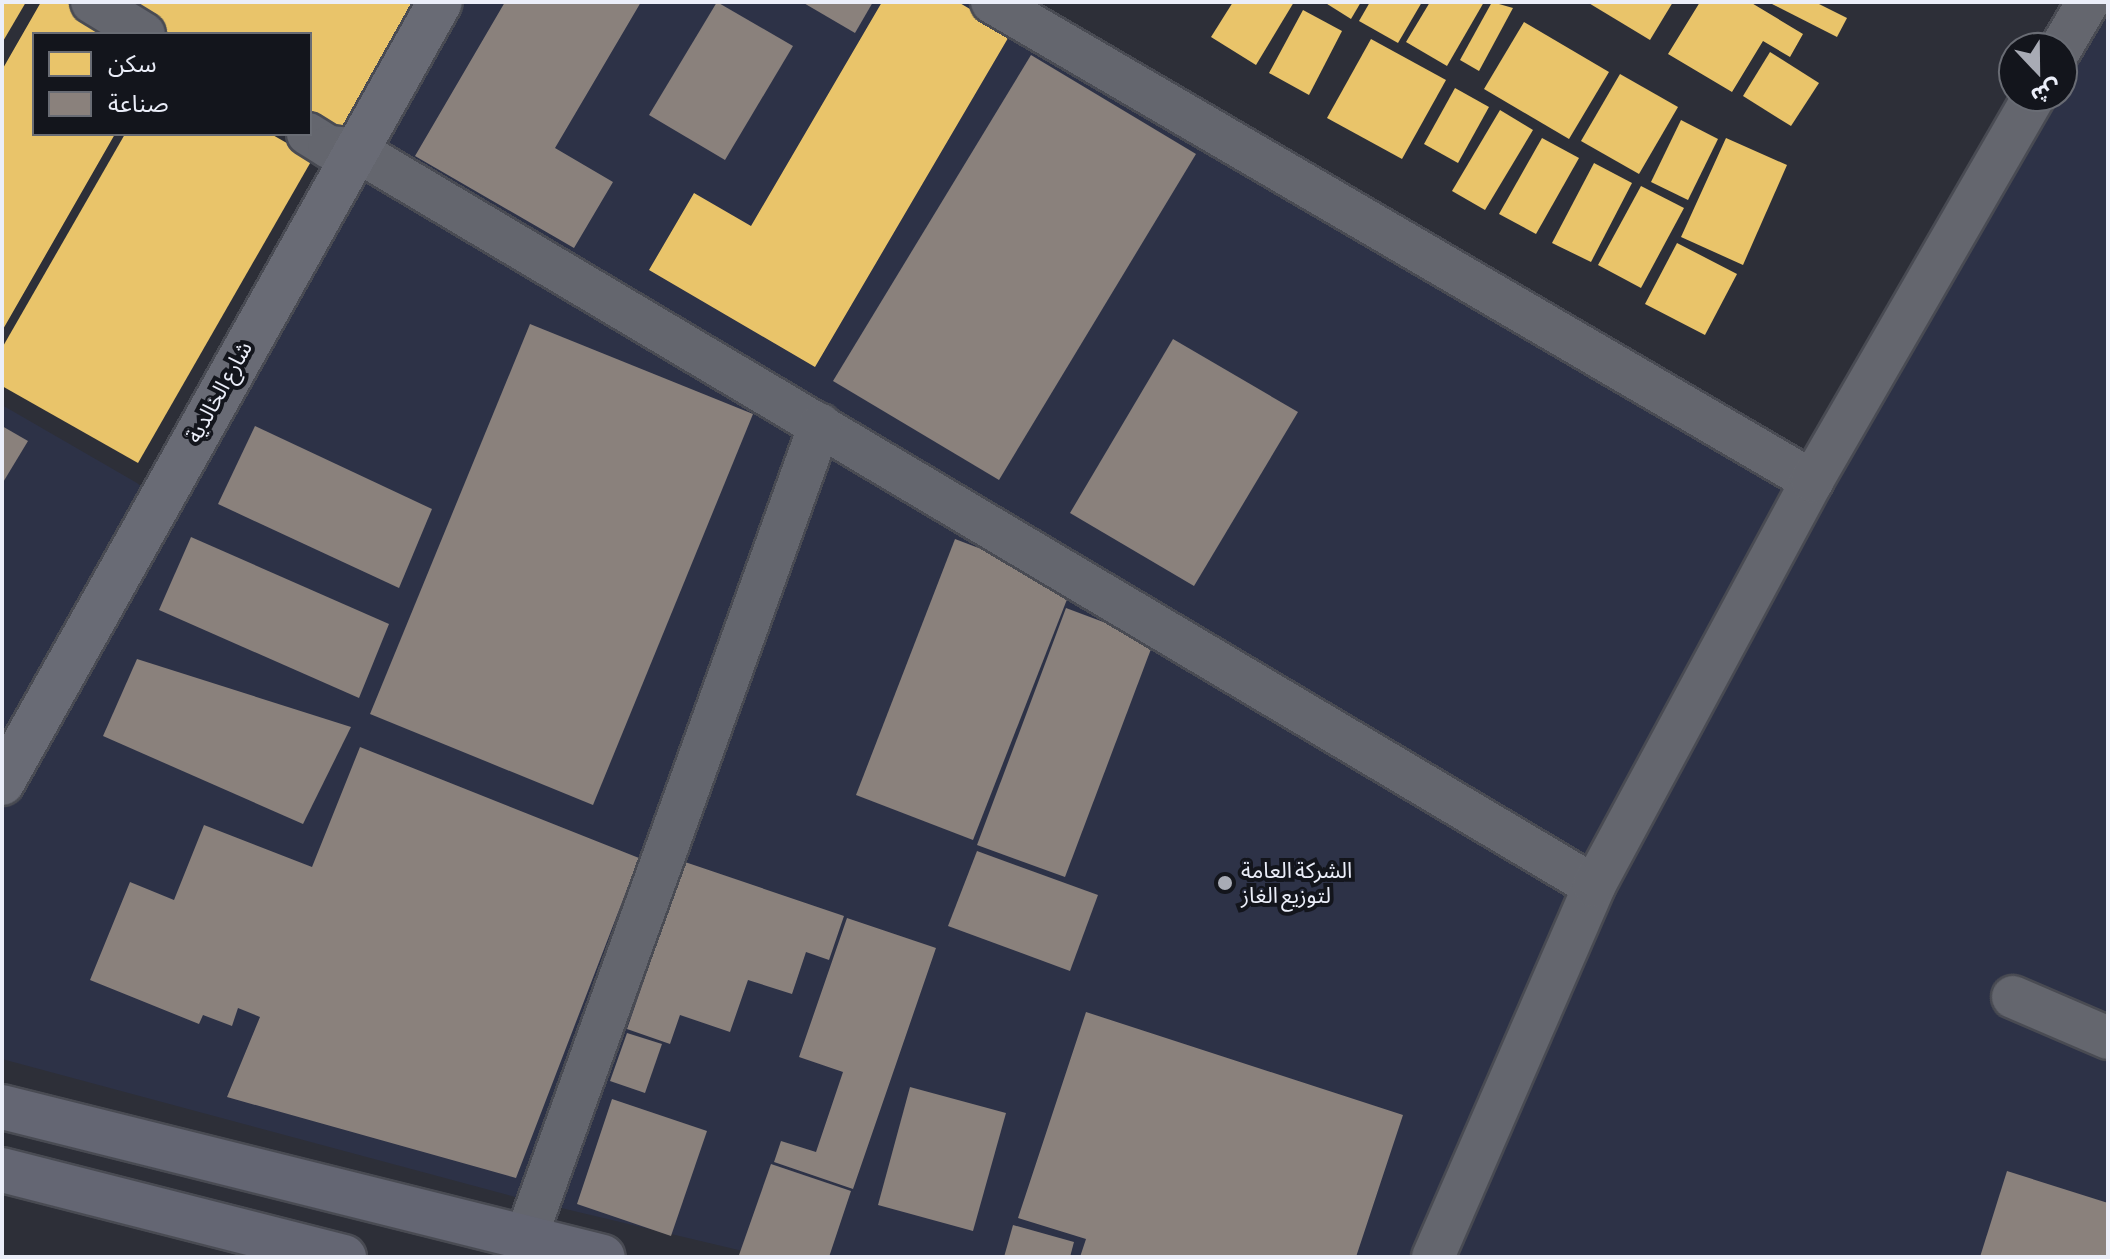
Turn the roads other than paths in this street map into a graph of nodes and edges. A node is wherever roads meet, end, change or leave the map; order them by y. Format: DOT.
graph roads {
  1 [pos="92,2"];
  2 [pos="440,2"];
  3 [pos="992,2"];
  4 [pos="2088,2"];
  5 [pos="141,32"];
  6 [pos="2070,32"];
  7 [pos="2025,112"];
  8 [pos="311,136"];
  9 [pos="354,149"];
  10 [pos="820,425"];
  11 [pos="1812,481"];
  12 [pos="2,783"];
  13 [pos="1594,886"];
  14 [pos="2013,997"];
  15 [pos="2108,1038"];
  16 [pos="2,1107"];
  17 [pos="2,1170"];
  18 [pos="526,1237"];
  19 [pos="344,1257"];
  20 [pos="603,1257"];
  21 [pos="1433,1257"];
  1 -- 5 [label="street"];
  2 -- 9 [label="main road, شارع الخالدية"];
  3 -- 11 [label="street"];
  4 -- 6 [label="street"];
  7 -- 11 [label="street"];
  8 -- 9 [label="street"];
  9 -- 10 [label="street"];
  9 -- 12 [label="main road, شارع الخالدية"];
  10 -- 13 [label="street"];
  10 -- 18 [label="street"];
  11 -- 13 [label="street"];
  13 -- 21 [label="street"];
  14 -- 15 [label="street"];
  16 -- 18 [label="main road"];
  17 -- 19 [label="main road"];
  18 -- 20 [label="main road"];
}
